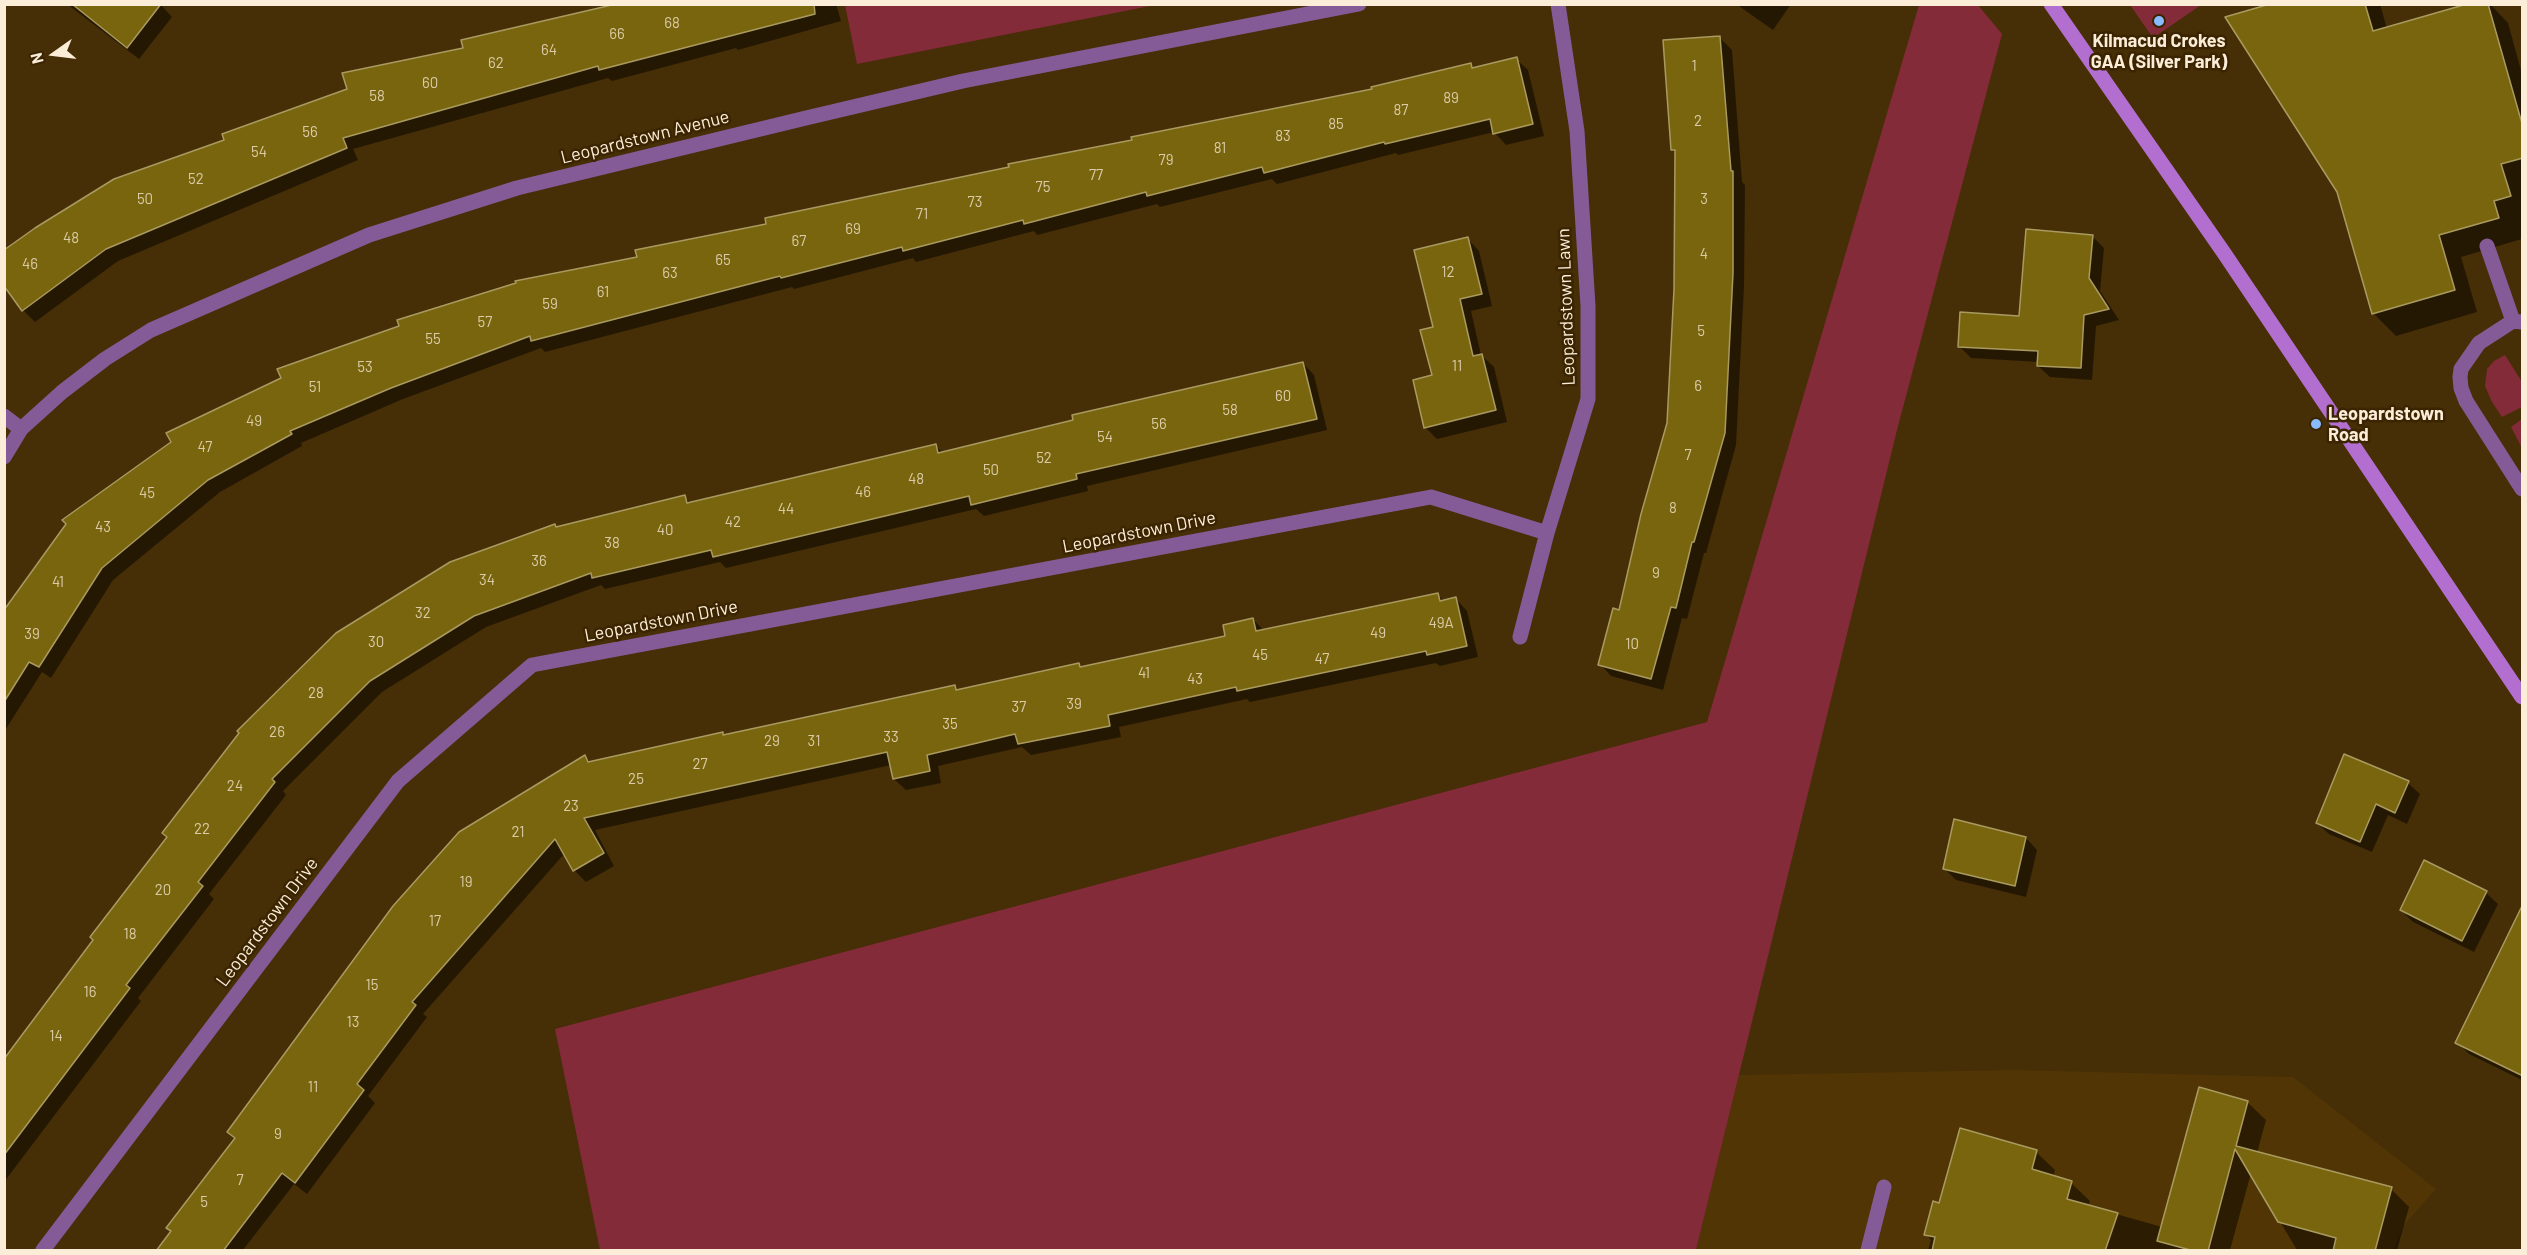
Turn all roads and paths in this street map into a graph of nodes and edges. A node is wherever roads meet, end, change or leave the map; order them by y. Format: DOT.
graph roads {
  1 [pos="1359,4"];
  2 [pos="1558,4"];
  3 [pos="2051,4"];
  4 [pos="2487,246"];
  5 [pos="2518,321"];
  6 [pos="4,416"];
  7 [pos="21,429"];
  8 [pos="4,456"];
  9 [pos="2523,489"];
  10 [pos="1547,533"];
  11 [pos="1520,637"];
  12 [pos="2523,697"];
  13 [pos="1884,1187"];
  14 [pos="43,1251"];
  15 [pos="1868,1251"];
  1 -- 7 [label="street, Leopardstown Avenue"];
  2 -- 10 [label="street, Leopardstown Lawn"];
  3 -- 12 [label="main road"];
  4 -- 5 [label="street"];
  5 -- 9 [label="street"];
  6 -- 7 [label="street"];
  7 -- 8 [label="street, Leopardstown Avenue"];
  10 -- 11 [label="street, Leopardstown Lawn"];
  10 -- 14 [label="street, Leopardstown Drive"];
  13 -- 15 [label="street"];
}
